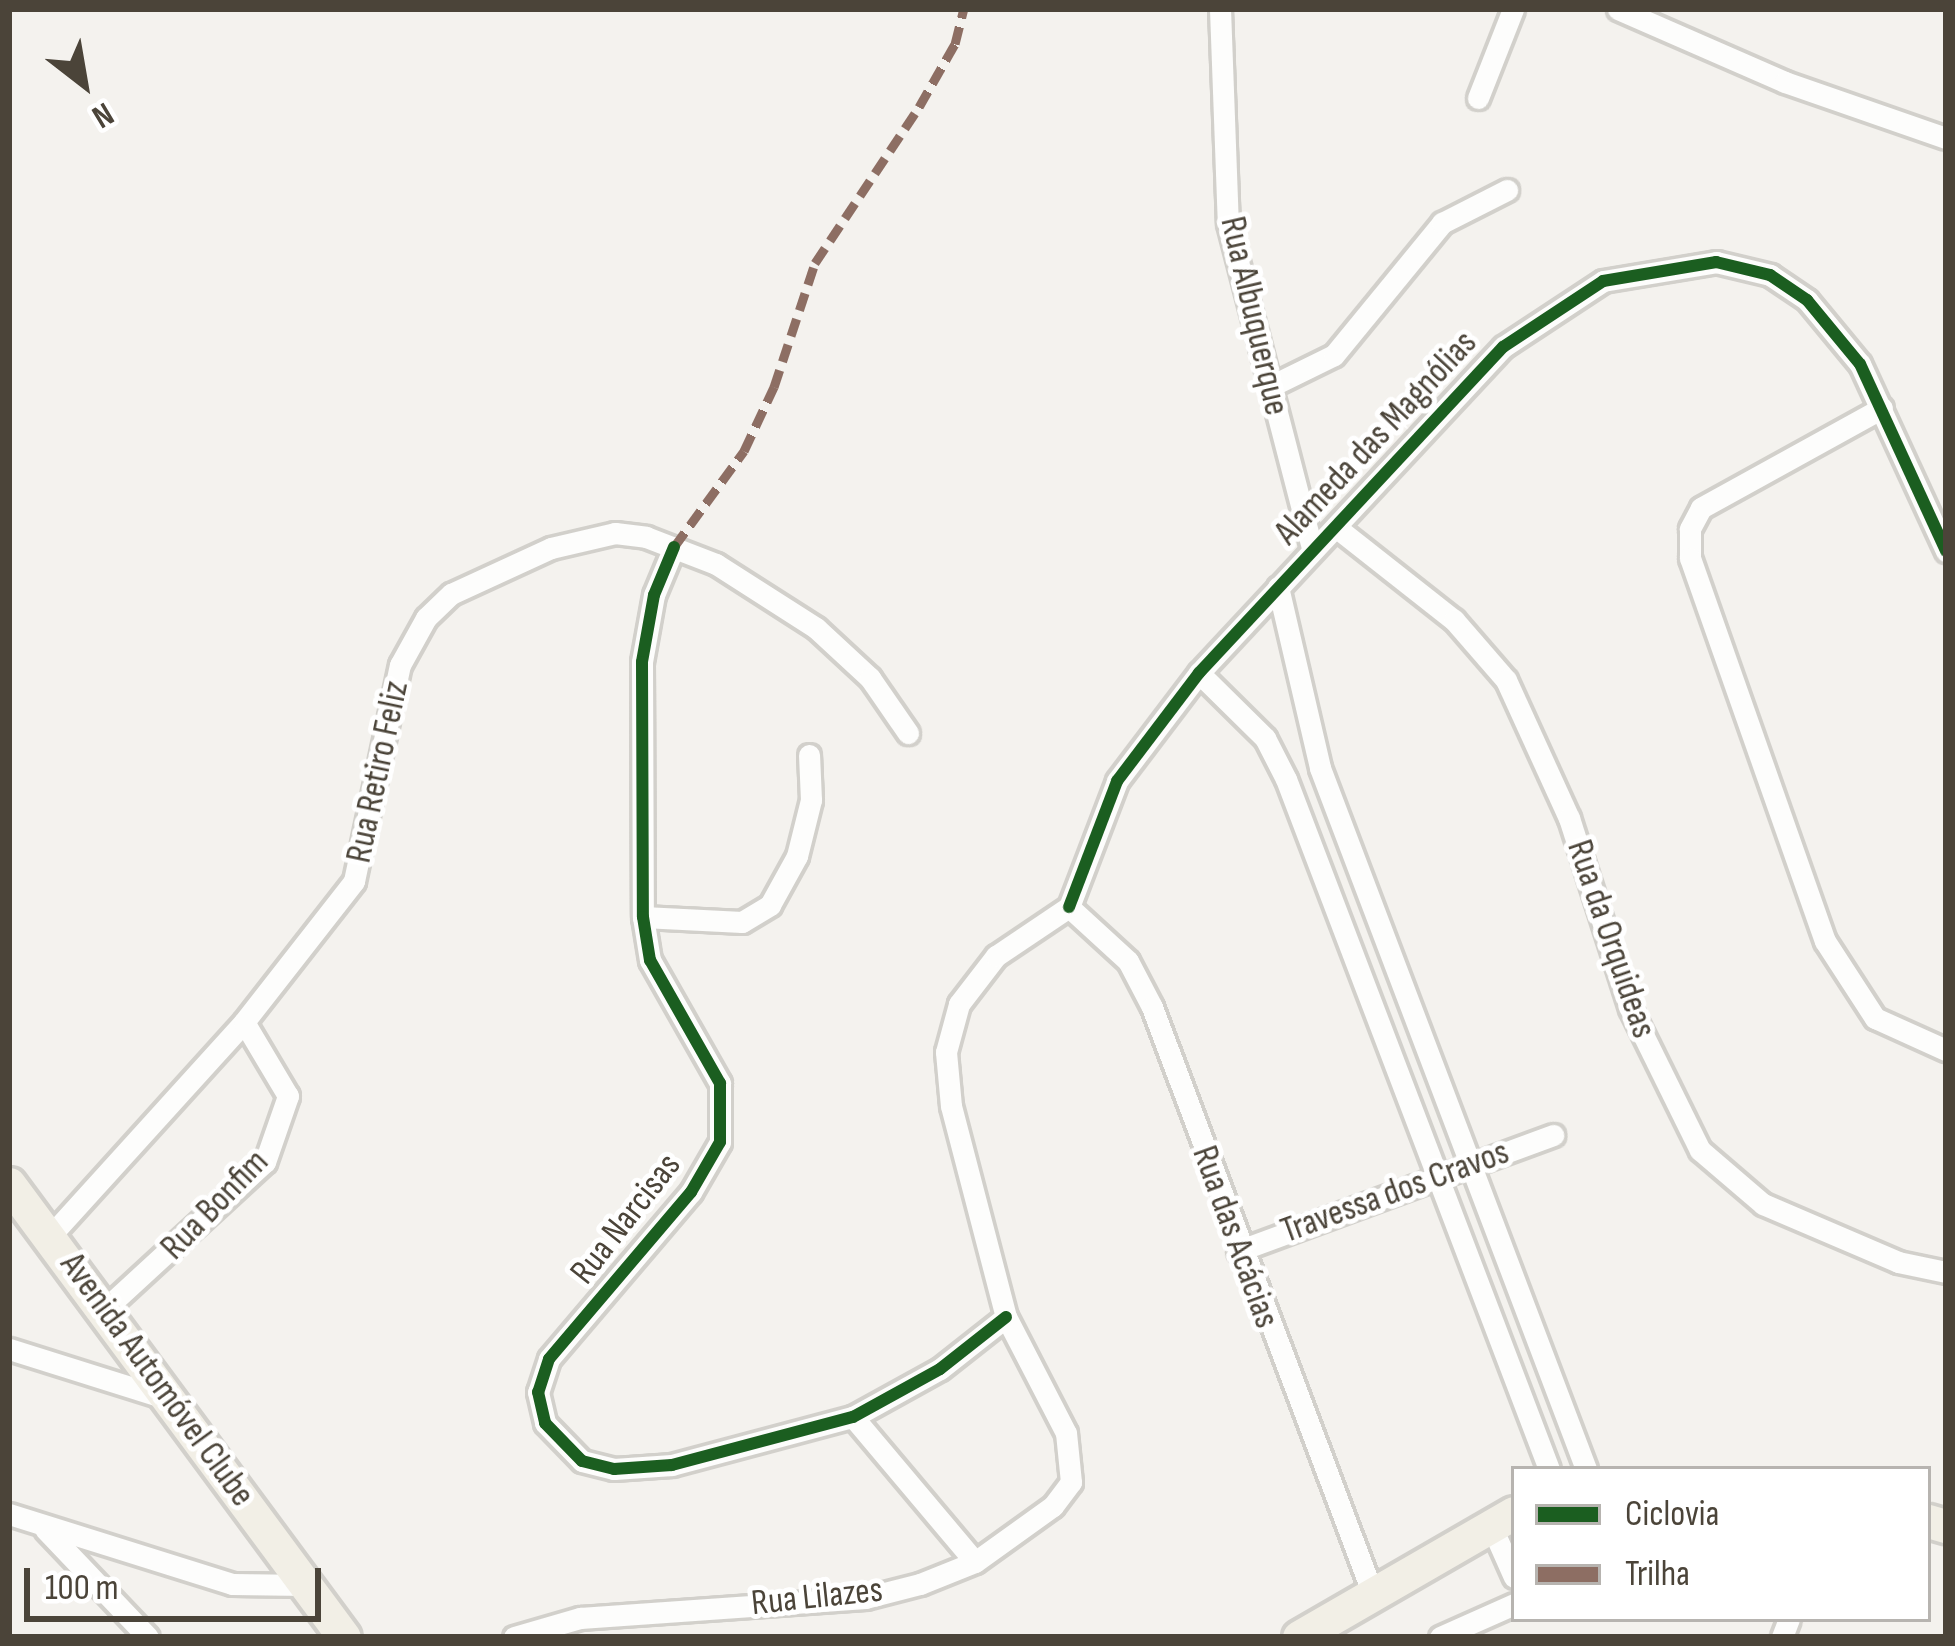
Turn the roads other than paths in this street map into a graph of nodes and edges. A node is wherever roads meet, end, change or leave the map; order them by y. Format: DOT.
graph roads {
  1 [pos="1220,9"];
  2 [pos="1513,9"];
  3 [pos="1624,10"];
  4 [pos="1478,98"];
  5 [pos="1946,138"];
  6 [pos="1507,190"];
  7 [pos="1269,387"];
  8 [pos="1882,408"];
  9 [pos="1337,527"];
  10 [pos="674,547"];
  11 [pos="1312,548"];
  12 [pos="1946,551"];
  13 [pos="1278,587"];
  14 [pos="1199,673"];
  15 [pos="908,733"];
  16 [pos="808,755"];
  17 [pos="1069,907"];
  18 [pos="643,917"];
  19 [pos="1393,970"];
  20 [pos="1364,982"];
  21 [pos="244,1022"];
  22 [pos="1946,1050"];
  23 [pos="1553,1135"];
  24 [pos="1465,1162"];
  25 [pos="1435,1173"];
  26 [pos="9,1184"];
  27 [pos="51,1235"];
  28 [pos="1238,1251"];
  29 [pos="1946,1271"];
  30 [pos="106,1307"];
  31 [pos="1006,1317"];
  32 [pos="9,1349"];
  33 [pos="172,1400"];
  34 [pos="853,1417"];
  35 [pos="1548,1466"];
  36 [pos="1585,1466"];
  37 [pos="9,1514"];
  38 [pos="1502,1518"];
  39 [pos="40,1524"];
  40 [pos="975,1562"];
  41 [pos="1511,1562"];
  42 [pos="306,1585"];
  43 [pos="1371,1589"];
  44 [pos="1511,1605"];
  45 [pos="148,1637"];
  46 [pos="344,1637"];
  47 [pos="514,1637"];
  48 [pos="1299,1637"];
  49 [pos="1440,1637"];
  1 -- 7 [label="street, Rua Albuquerque"];
  2 -- 4 [label="street"];
  3 -- 5 [label="street"];
  6 -- 7 [label="street"];
  7 -- 11 [label="street, Rua Albuquerque"];
  8 -- 9 [label="street, Alameda das Magnólias"];
  8 -- 12 [label="street, Alameda das Magnólias"];
  8 -- 22 [label="street"];
  9 -- 11 [label="street, Alameda das Magnólias"];
  9 -- 29 [label="street, Rua da Orquideas"];
  10 -- 15 [label="street, Rua Retiro Feliz"];
  10 -- 18 [label="street, Rua Narcisas"];
  10 -- 21 [label="street, Rua Retiro Feliz"];
  11 -- 13 [label="street, Alameda das Magnólias"];
  13 -- 14 [label="street, Alameda das Magnólias"];
  13 -- 19 [label="street, Alameda das Magnólias"];
  14 -- 17 [label="street, Alameda das Magnólias"];
  14 -- 20 [label="street"];
  16 -- 18 [label="street"];
  17 -- 28 [label="street, Rua das Acácias"];
  17 -- 31 [label="street, Rua Lilazes"];
  18 -- 34 [label="street, Rua Narcisas"];
  19 -- 20 [label="street"];
  19 -- 24 [label="street, Alameda das Magnólias"];
  20 -- 25 [label="street"];
  21 -- 27 [label="street, Rua Retiro Feliz"];
  21 -- 30 [label="street, Rua Bonfim"];
  23 -- 24 [label="street, Travessa dos Cravos"];
  24 -- 25 [label="street, Travessa dos Cravos"];
  24 -- 36 [label="street, Alameda das Magnólias"];
  25 -- 28 [label="street, Travessa dos Cravos"];
  25 -- 35 [label="street"];
  26 -- 27 [label="main road, Avenida Automóvel Clube"];
  27 -- 30 [label="main road, Avenida Automóvel Clube"];
  28 -- 43 [label="street, Rua das Acácias"];
  30 -- 33 [label="main road, Avenida Automóvel Clube"];
  31 -- 34 [label="street, Rua Narcisas"];
  31 -- 40 [label="street, Rua Lilazes"];
  32 -- 33 [label="street"];
  33 -- 42 [label="main road, Avenida Automóvel Clube"];
  34 -- 40 [label="street"];
  37 -- 39 [label="street"];
  38 -- 41 [label="street"];
  38 -- 43 [label="main road"];
  39 -- 42 [label="street"];
  39 -- 45 [label="street"];
  40 -- 47 [label="street, Rua Lilazes"];
  42 -- 46 [label="main road, Avenida Automóvel Clube"];
  43 -- 48 [label="main road"];
  44 -- 49 [label="street"];
}
